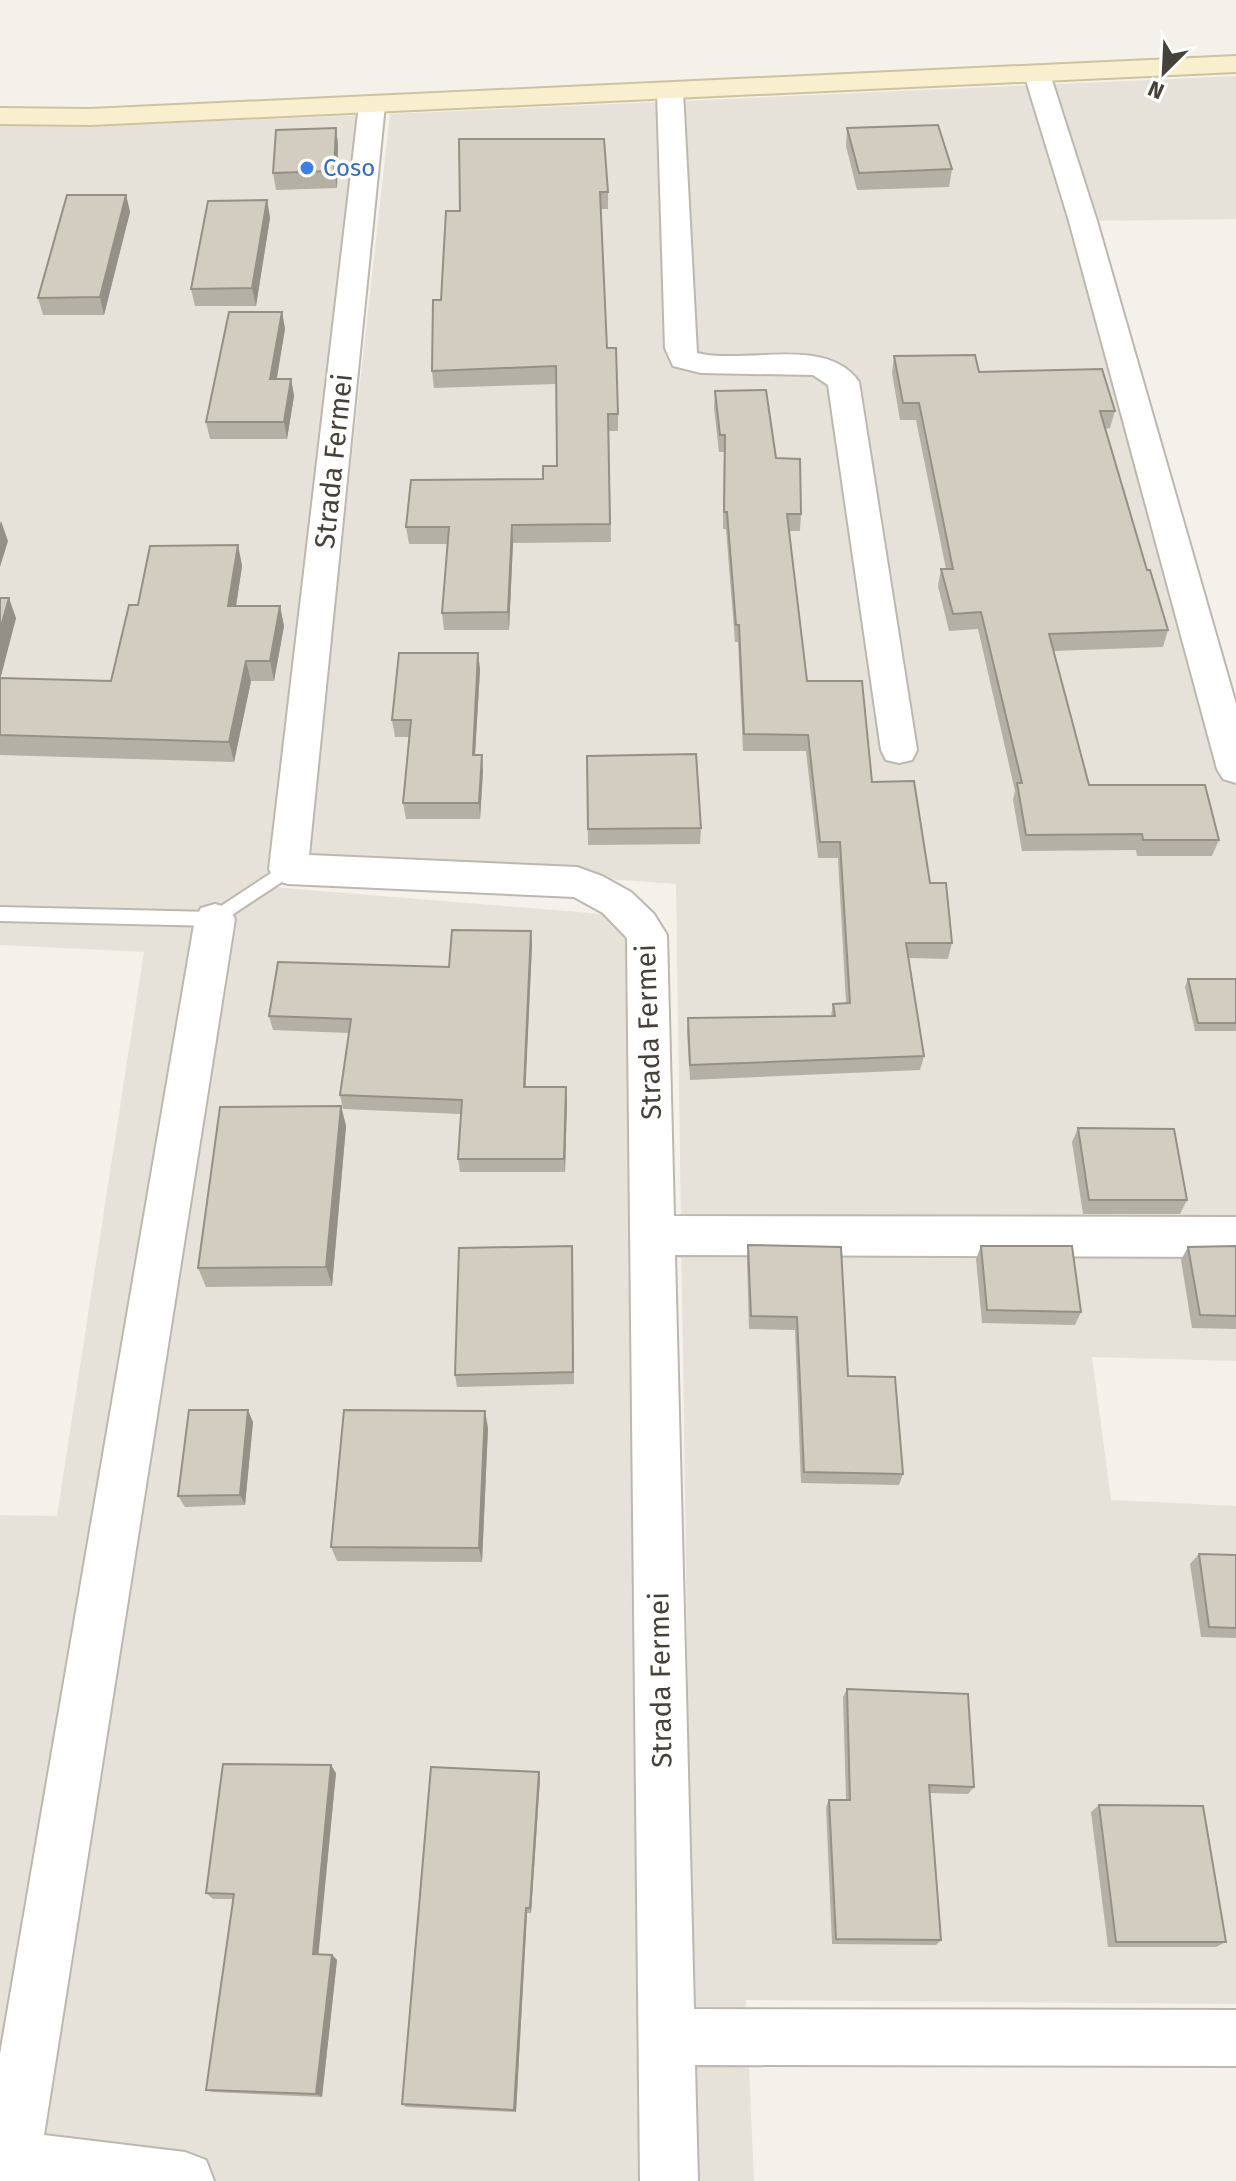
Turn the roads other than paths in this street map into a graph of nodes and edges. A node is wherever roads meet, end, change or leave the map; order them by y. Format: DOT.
graph roads {
  1 [pos="1236,64"];
  2 [pos="1037,74"];
  3 [pos="670,92"];
  4 [pos="372,105"];
  5 [pos="0,116"];
  6 [pos="899,750"];
  7 [pos="1236,769"];
  8 [pos="288,869"];
  9 [pos="0,914"];
  10 [pos="215,919"];
  11 [pos="652,1235"];
  12 [pos="1236,1237"];
  13 [pos="667,2037"];
  14 [pos="1236,2038"];
  15 [pos="5,2160"];
  16 [pos="185,2181"];
  17 [pos="669,2181"];
  1 -- 2 [label="main road"];
  2 -- 3 [label="main road"];
  2 -- 7 [label="street"];
  3 -- 4 [label="main road"];
  3 -- 6 [label="street"];
  4 -- 5 [label="main road"];
  4 -- 8 [label="street, Strada Fermei"];
  8 -- 10 [label="lane"];
  8 -- 11 [label="street, Strada Fermei"];
  9 -- 10 [label="lane"];
  10 -- 15 [label="street"];
  11 -- 12 [label="street"];
  11 -- 13 [label="street, Strada Fermei"];
  13 -- 14 [label="street"];
  13 -- 17 [label="street, Strada Fermei"];
  15 -- 16 [label="street"];
}
